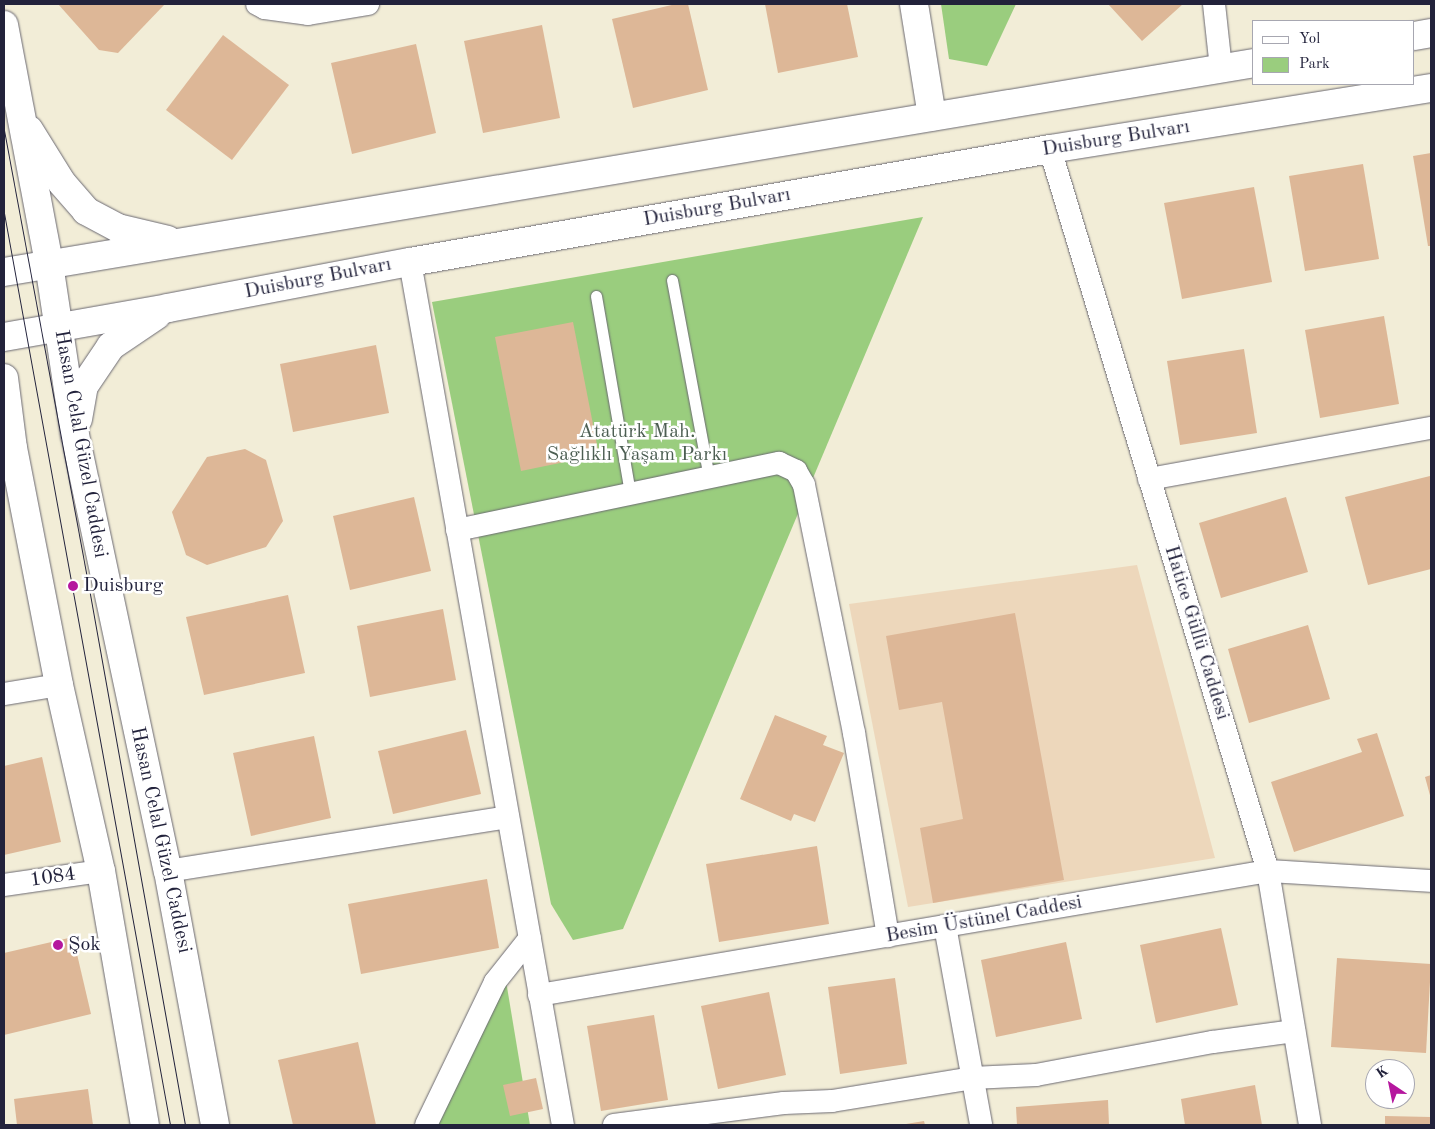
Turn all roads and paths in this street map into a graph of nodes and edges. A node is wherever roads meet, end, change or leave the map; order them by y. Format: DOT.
graph roads {
  1 [pos="257,4"];
  2 [pos="368,4"];
  3 [pos="914,4"];
  4 [pos="1214,4"];
  5 [pos="4,25"];
  6 [pos="1431,33"];
  7 [pos="1415,36"];
  8 [pos="1252,63"];
  9 [pos="1221,68"];
  10 [pos="1431,88"];
  11 [pos="21,117"];
  12 [pos="932,117"];
  13 [pos="1050,149"];
  14 [pos="182,244"];
  15 [pos="410,262"];
  16 [pos="49,264"];
  17 [pos="4,272"];
  18 [pos="672,280"];
  19 [pos="596,296"];
  20 [pos="168,308"];
  21 [pos="58,326"];
  22 [pos="4,337"];
  23 [pos="4,378"];
  24 [pos="1431,428"];
  25 [pos="75,435"];
  26 [pos="8,445"];
  27 [pos="709,477"];
  28 [pos="1149,479"];
  29 [pos="630,493"];
  30 [pos="457,530"];
  31 [pos="59,685"];
  32 [pos="4,694"];
  33 [pos="508,817"];
  34 [pos="102,871"];
  35 [pos="168,871"];
  36 [pos="1268,872"];
  37 [pos="1431,881"];
  38 [pos="4,884"];
  39 [pos="945,926"];
  40 [pos="888,936"];
  41 [pos="530,938"];
  42 [pos="540,995"];
  43 [pos="1294,1031"];
  44 [pos="972,1078"];
  45 [pos="145,1125"];
  46 [pos="215,1125"];
  47 [pos="426,1125"];
  48 [pos="563,1125"];
  49 [pos="614,1125"];
  50 [pos="981,1125"];
  51 [pos="1310,1125"];
  1 -- 2 [label="street"];
  3 -- 12 [label="main road"];
  4 -- 9 [label="street"];
  5 -- 11 [label="main road, Hasan Celal Güzel Caddesi"];
  6 -- 7 [label="main road"];
  8 -- 9 [label="main road"];
  9 -- 12 [label="main road"];
  10 -- 13 [label="main road, Duisburg Bulvarı"];
  11 -- 14 [label="main road"];
  11 -- 16 [label="main road, Hasan Celal Güzel Caddesi"];
  12 -- 14 [label="main road"];
  13 -- 15 [label="main road, Duisburg Bulvarı"];
  13 -- 28 [label="street, Hatice Güllü Caddesi"];
  14 -- 16 [label="main road"];
  15 -- 20 [label="main road, Duisburg Bulvarı"];
  15 -- 30 [label="street"];
  16 -- 17 [label="main road"];
  16 -- 21 [label="main road, Hasan Celal Güzel Caddesi"];
  18 -- 27 [label="lane"];
  19 -- 29 [label="lane"];
  20 -- 21 [label="main road, Duisburg Bulvarı"];
  20 -- 25 [label="main road"];
  21 -- 22 [label="main road, Duisburg Bulvarı"];
  21 -- 25 [label="main road, Hasan Celal Güzel Caddesi"];
  23 -- 26 [label="main road"];
  24 -- 28 [label="street"];
  25 -- 35 [label="main road, Hasan Celal Güzel Caddesi"];
  26 -- 31 [label="main road"];
  27 -- 29 [label="street"];
  27 -- 40 [label="street"];
  28 -- 36 [label="street, Hatice Güllü Caddesi"];
  29 -- 30 [label="street"];
  30 -- 33 [label="street"];
  31 -- 32 [label="street"];
  31 -- 34 [label="main road"];
  33 -- 35 [label="street"];
  33 -- 41 [label="street"];
  34 -- 38 [label="street, 1084"];
  34 -- 45 [label="main road"];
  35 -- 46 [label="main road, Hasan Celal Güzel Caddesi"];
  36 -- 37 [label="street, Besim Üstünel Caddesi"];
  36 -- 39 [label="street, Besim Üstünel Caddesi"];
  36 -- 43 [label="street, Hatice Güllü Caddesi"];
  39 -- 40 [label="street, Besim Üstünel Caddesi"];
  39 -- 44 [label="street"];
  40 -- 42 [label="street, Besim Üstünel Caddesi"];
  41 -- 42 [label="street"];
  41 -- 47 [label="street"];
  42 -- 48 [label="street"];
  43 -- 44 [label="street"];
  43 -- 51 [label="street, Hatice Güllü Caddesi"];
  44 -- 49 [label="street"];
  44 -- 50 [label="street"];
}
